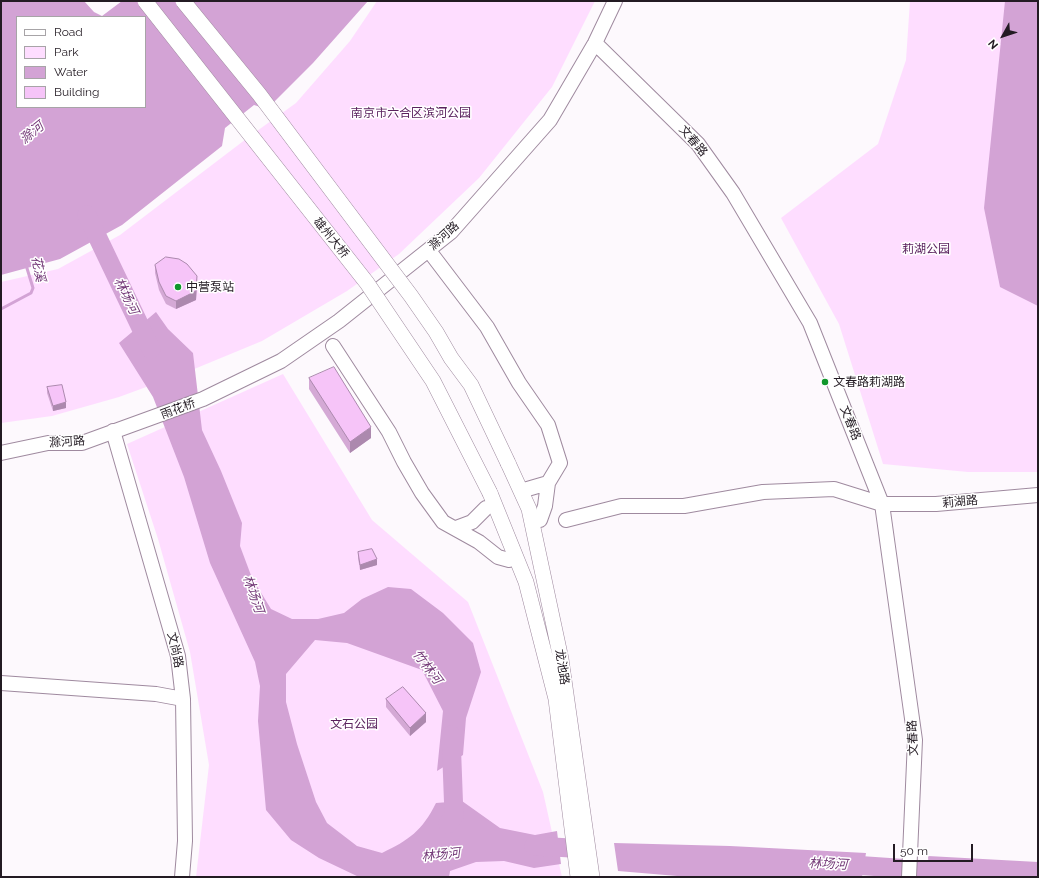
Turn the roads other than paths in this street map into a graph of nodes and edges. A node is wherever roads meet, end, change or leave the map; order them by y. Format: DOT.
graph roads {
  1 [pos="145,1"];
  2 [pos="184,1"];
  3 [pos="615,1"];
  4 [pos="595,43"];
  5 [pos="433,256"];
  6 [pos="333,346"];
  7 [pos="203,399"];
  8 [pos="154,418"];
  9 [pos="113,431"];
  10 [pos="1,453"];
  11 [pos="548,484"];
  12 [pos="524,490"];
  13 [pos="490,493"];
  14 [pos="1038,495"];
  15 [pos="882,504"];
  16 [pos="486,508"];
  17 [pos="540,520"];
  18 [pos="566,520"];
  19 [pos="456,528"];
  20 [pos="509,560"];
  21 [pos="1,683"];
  22 [pos="183,699"];
  23 [pos="182,877"];
  24 [pos="578,877"];
  25 [pos="592,877"];
  26 [pos="909,877"];
  1 -- 13 [label="main road, 雄州大桥, bridge"];
  2 -- 25 [label="main road, 龙池路, bridge"];
  3 -- 4 [label="street, 滁河路"];
  4 -- 7 [label="street, 滁河路"];
  4 -- 15 [label="street, 文春路"];
  5 -- 11 [label="street"];
  6 -- 19 [label="street"];
  7 -- 8 [label="street, 雨花桥"];
  8 -- 9 [label="street, 滁河路"];
  9 -- 10 [label="street, 滁河路"];
  9 -- 22 [label="street, 文尚路"];
  11 -- 12 [label="street"];
  11 -- 17 [label="street"];
  13 -- 24 [label="main road, 龙池路"];
  14 -- 15 [label="street, 莉湖路"];
  15 -- 18 [label="street, 莉湖路"];
  15 -- 26 [label="street, 文春路"];
  16 -- 19 [label="street"];
  19 -- 20 [label="street"];
  21 -- 22 [label="street"];
  22 -- 23 [label="street, 文尚路"];
}
